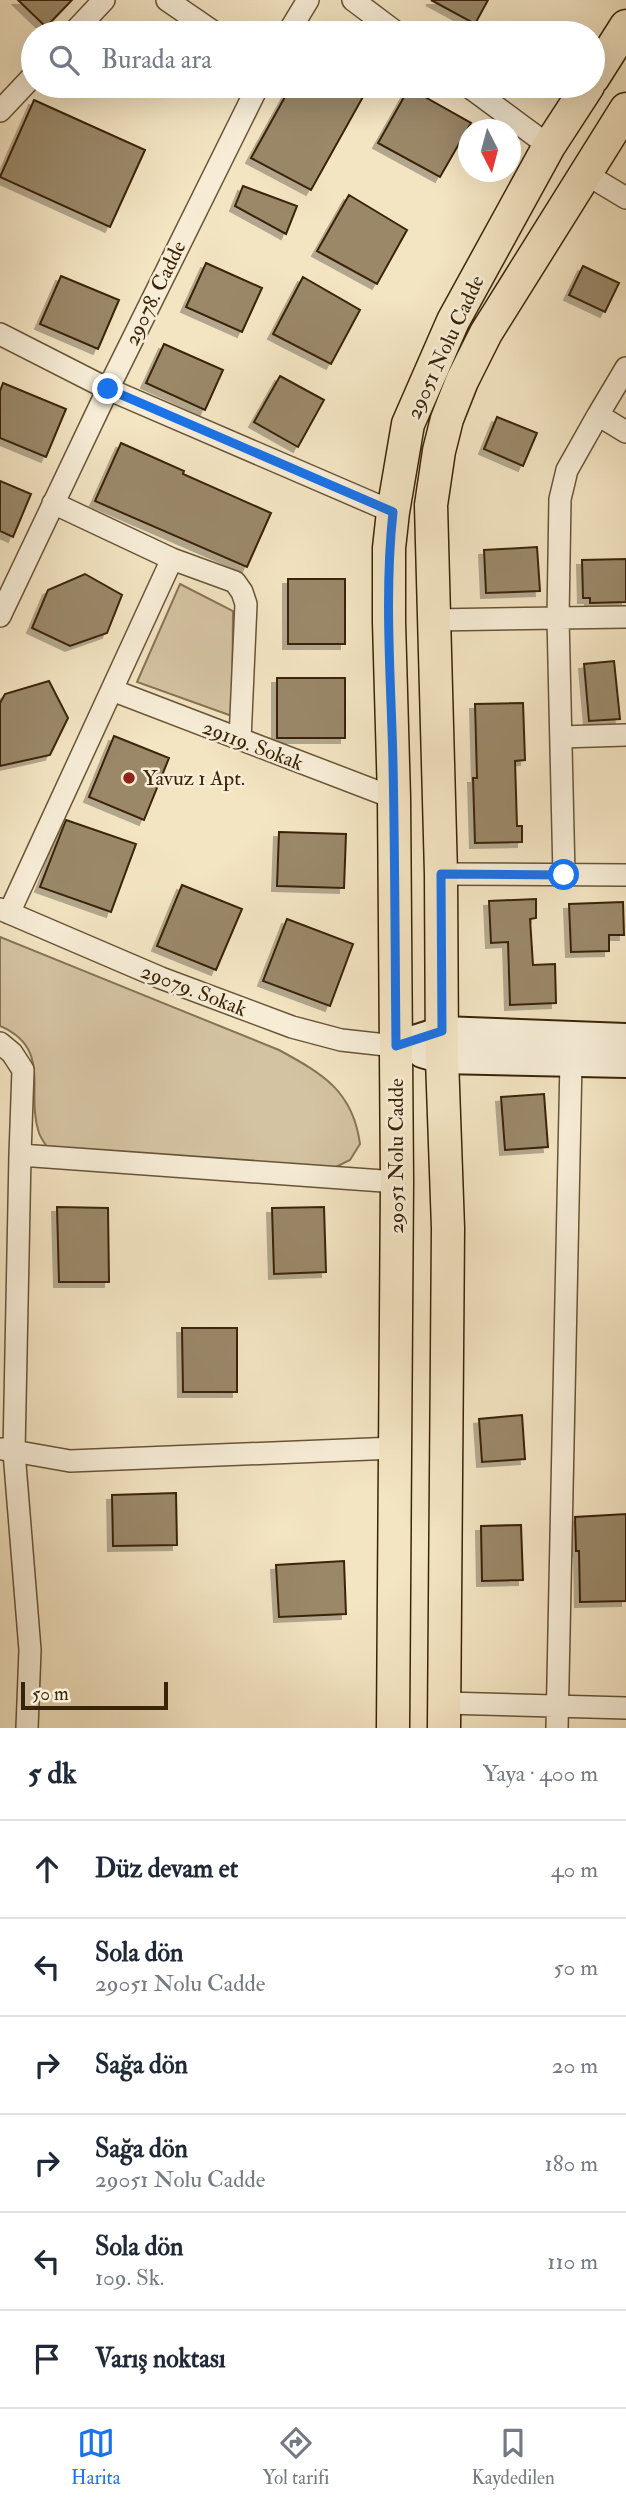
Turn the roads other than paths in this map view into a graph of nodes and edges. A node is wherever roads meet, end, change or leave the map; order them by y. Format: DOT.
graph roads {
  1 [pos="104,0"];
  2 [pos="167,0"];
  3 [pos="308,0"];
  4 [pos="353,0"];
  5 [pos="84,21"];
  6 [pos="198,21"];
  7 [pos="295,21"];
  8 [pos="381,21"];
  9 [pos="626,26"];
  10 [pos="605,59"];
  11 [pos="21,89"];
  12 [pos="252,98"];
  13 [pos="484,98"];
  14 [pos="580,98"];
  15 [pos="626,109"];
  16 [pos="0,111"];
  17 [pos="549,146"];
  18 [pos="586,174"];
  19 [pos="626,198"];
  20 [pos="0,334"];
  21 [pos="626,368"];
  22 [pos="108,389"];
  23 [pos="598,415"];
  24 [pos="626,432"];
  25 [pos="54,503"];
  26 [pos="393,512"];
  27 [pos="172,559"];
  28 [pos="0,616"];
  29 [pos="626,617"];
  30 [pos="558,618"];
  31 [pos="433,620"];
  32 [pos="112,690"];
  33 [pos="626,735"];
  34 [pos="561,737"];
  35 [pos="240,740"];
  36 [pos="394,798"];
  37 [pos="441,874"];
  38 [pos="564,875"];
  39 [pos="626,875"];
  40 [pos="4,911"];
  41 [pos="626,1038"];
  42 [pos="0,1043"];
  43 [pos="442,1045"];
  44 [pos="396,1046"];
  45 [pos="571,1061"];
  46 [pos="626,1063"];
  47 [pos="20,1155"];
  48 [pos="397,1182"];
  49 [pos="395,1448"];
  50 [pos="7,1451"];
  51 [pos="557,1706"];
  52 [pos="626,1708"];
  53 [pos="445,1715"];
  54 [pos="27,1728"];
  55 [pos="393,1728"];
  56 [pos="557,1728"];
  1 -- 5 [label="street"];
  2 -- 6 [label="street"];
  3 -- 7 [label="street"];
  4 -- 8 [label="street"];
  9 -- 10 [label="main road"];
  11 -- 16 [label="street"];
  12 -- 22 [label="street, 29078. Cadde"];
  13 -- 17 [label="street"];
  14 -- 17 [label="main road, 29051 Nolu Cadde"];
  15 -- 18 [label="main road, 29051 Nolu Cadde"];
  17 -- 26 [label="main road, 29051 Nolu Cadde"];
  18 -- 19 [label="street"];
  18 -- 31 [label="main road, 29051 Nolu Cadde"];
  20 -- 22 [label="street"];
  21 -- 23 [label="street"];
  22 -- 25 [label="street, 29078. Cadde"];
  22 -- 26 [label="street"];
  23 -- 24 [label="street"];
  23 -- 30 [label="street"];
  25 -- 27 [label="street"];
  25 -- 28 [label="street, 29078. Cadde"];
  26 -- 36 [label="main road, 29051 Nolu Cadde"];
  27 -- 32 [label="street"];
  27 -- 35 [label="street"];
  29 -- 30 [label="street"];
  30 -- 31 [label="street"];
  30 -- 34 [label="street"];
  31 -- 37 [label="main road, 29051 Nolu Cadde"];
  32 -- 35 [label="street, 29119. Sokak"];
  32 -- 40 [label="street"];
  33 -- 34 [label="street"];
  34 -- 38 [label="street"];
  35 -- 36 [label="street, 29119. Sokak"];
  36 -- 44 [label="main road, 29051 Nolu Cadde"];
  37 -- 38 [label="street"];
  37 -- 43 [label="main road, 29051 Nolu Cadde"];
  38 -- 39 [label="street"];
  40 -- 44 [label="street, 29079. Sokak"];
  41 -- 43 [label="street"];
  42 -- 47 [label="street"];
  43 -- 44 [label="street"];
  43 -- 45 [label="street"];
  43 -- 53 [label="main road, 29051 Nolu Cadde"];
  44 -- 48 [label="main road, 29051 Nolu Cadde"];
  45 -- 46 [label="street"];
  45 -- 51 [label="street"];
  47 -- 48 [label="street"];
  47 -- 50 [label="street"];
  48 -- 49 [label="main road, 29051 Nolu Cadde"];
  49 -- 50 [label="street"];
  49 -- 55 [label="main road, 29051 Nolu Cadde"];
  50 -- 54 [label="street"];
  51 -- 52 [label="street"];
  51 -- 53 [label="street"];
  51 -- 56 [label="street"];
}
